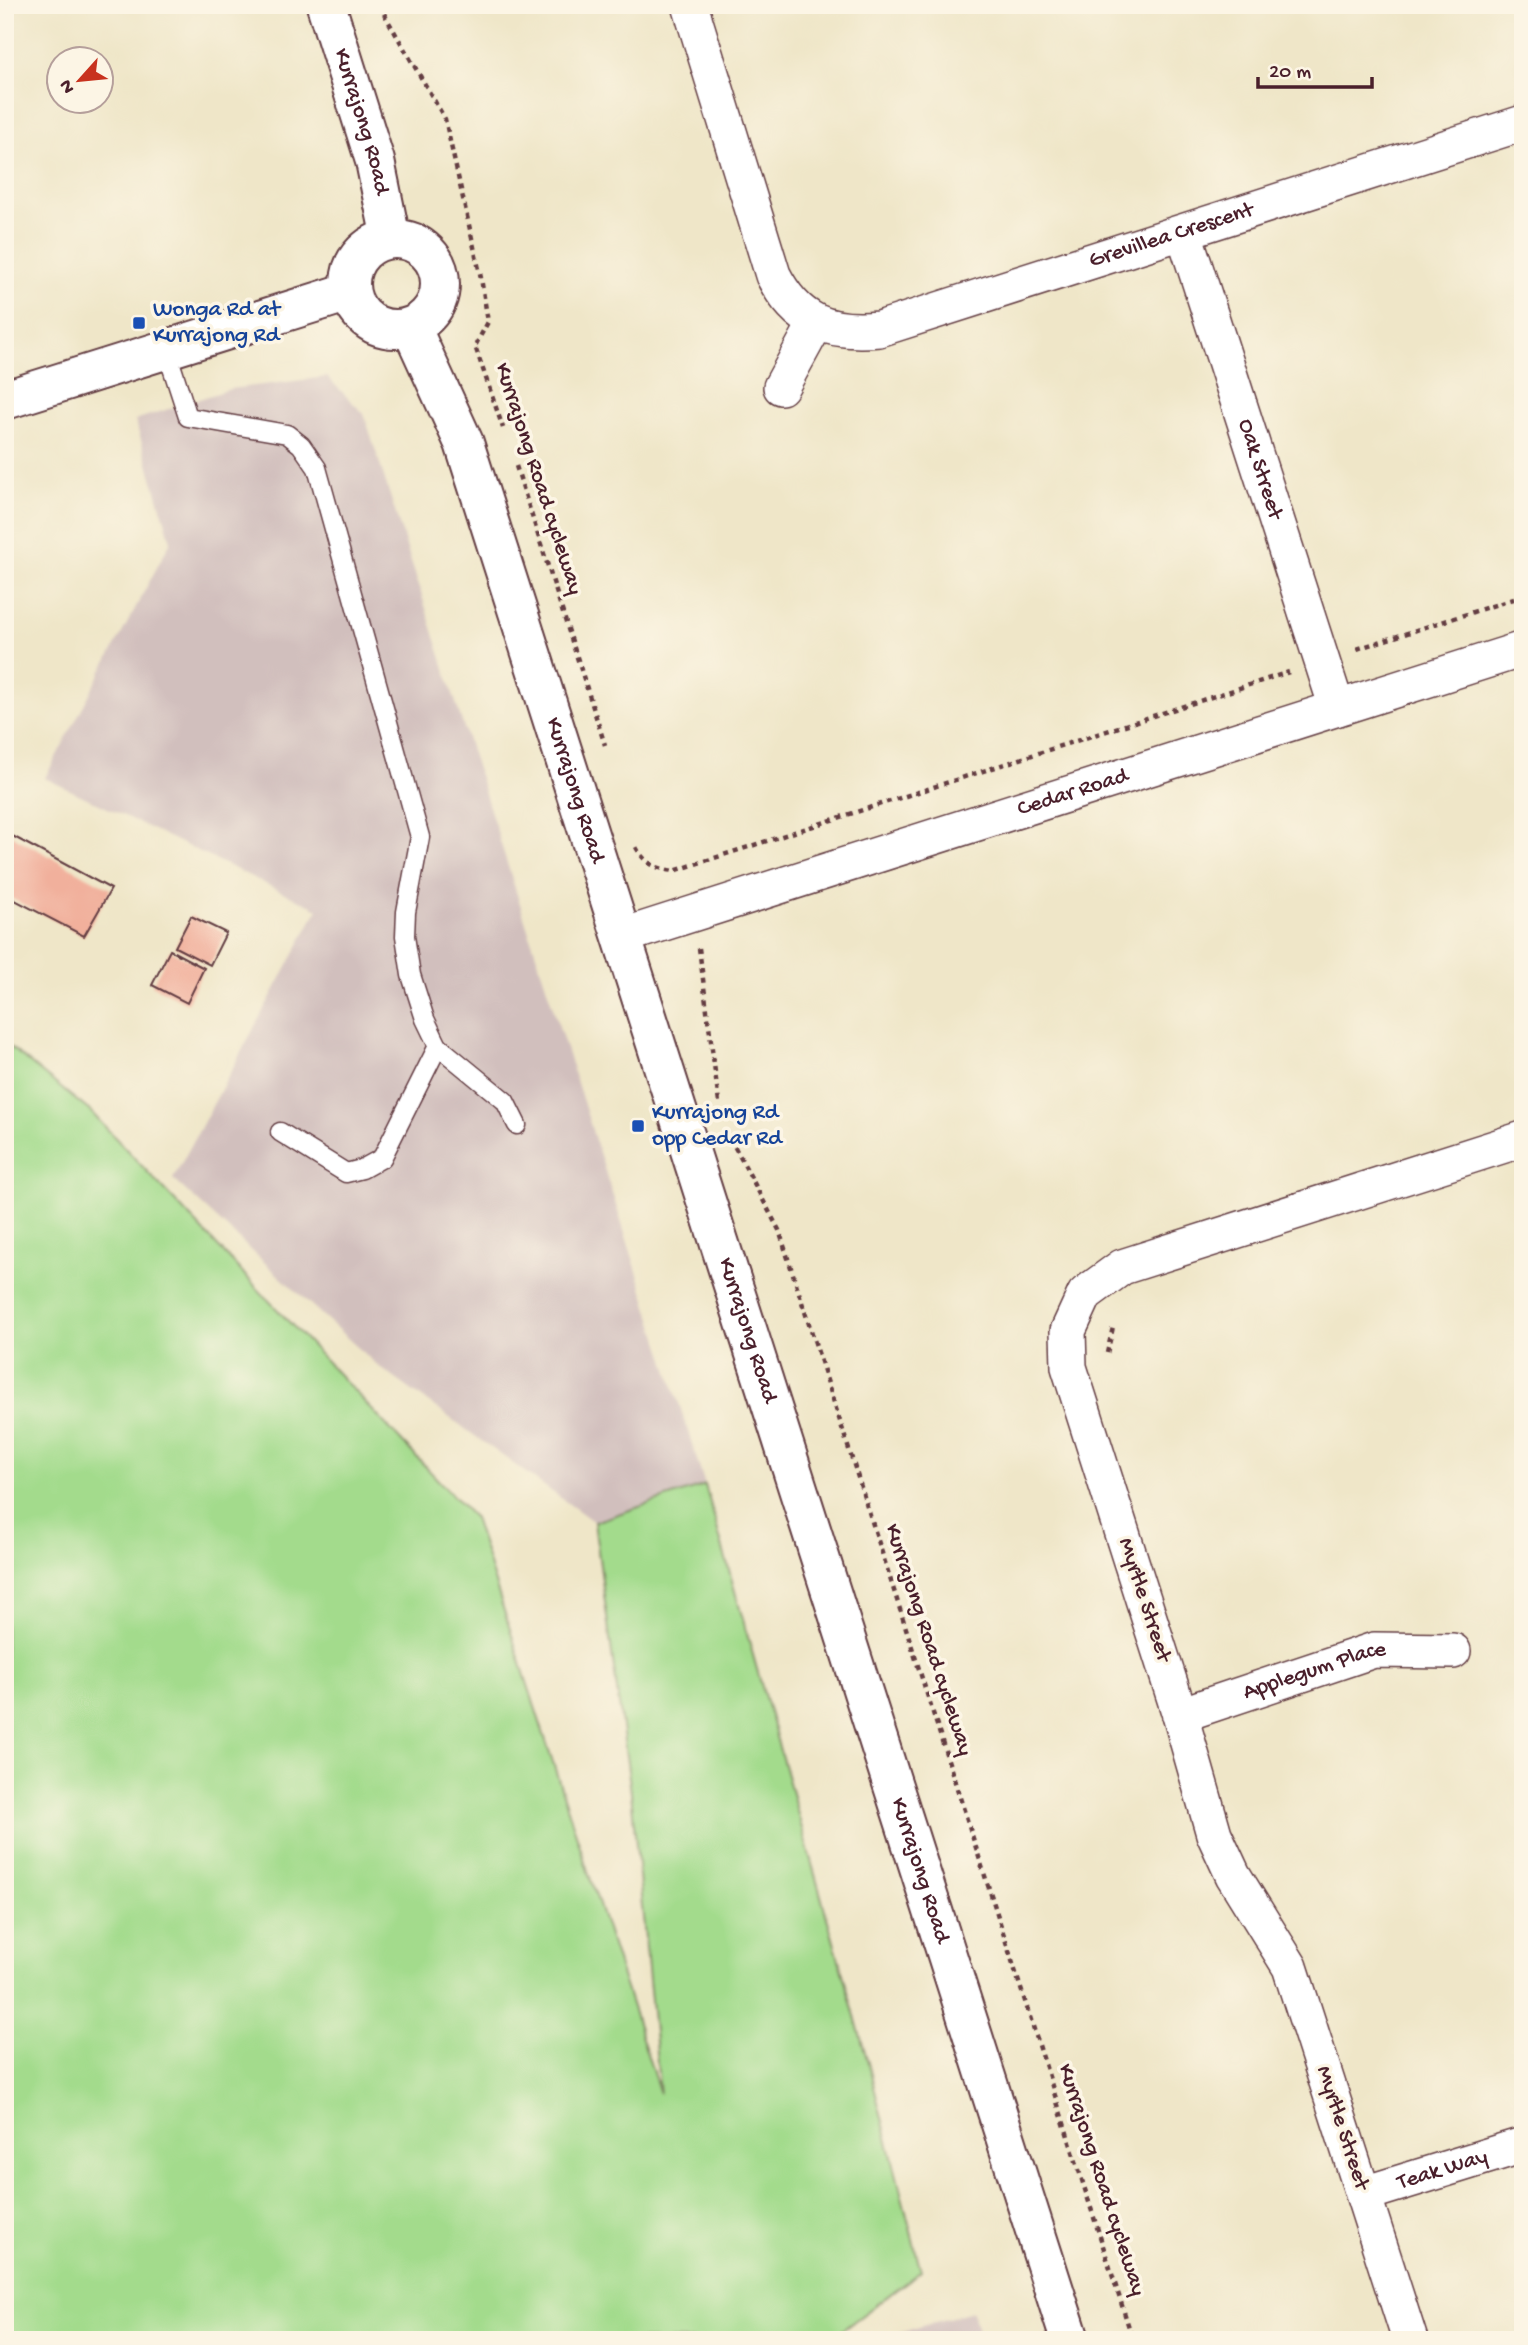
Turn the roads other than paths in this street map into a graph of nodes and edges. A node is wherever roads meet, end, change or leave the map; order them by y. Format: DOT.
graph roads {
  1 [pos="326,5"];
  2 [pos="690,5"];
  3 [pos="1523,123"];
  4 [pos="1184,233"];
  5 [pos="391,239"];
  6 [pos="349,292"];
  7 [pos="816,323"];
  8 [pos="411,327"];
  9 [pos="166,349"];
  10 [pos="781,387"];
  11 [pos="5,400"];
  12 [pos="1523,649"];
  13 [pos="1337,708"];
  14 [pos="623,936"];
  15 [pos="438,1046"];
  16 [pos="517,1125"];
  17 [pos="280,1132"];
  18 [pos="1523,1139"];
  19 [pos="1452,1651"];
  20 [pos="1180,1715"];
  21 [pos="1523,2145"];
  22 [pos="1364,2194"];
  23 [pos="1070,2340"];
  24 [pos="1410,2340"];
  1 -- 5 [label="main road, Kurrajong Road"];
  2 -- 7 [label="street, Grevillea Crescent"];
  3 -- 4 [label="street, Grevillea Crescent"];
  4 -- 7 [label="street, Grevillea Crescent"];
  4 -- 13 [label="street, Oak Street"];
  5 -- 6 [label="main road"];
  5 -- 8 [label="main road"];
  6 -- 8 [label="main road"];
  6 -- 9 [label="main road"];
  7 -- 10 [label="street"];
  8 -- 14 [label="main road, Kurrajong Road"];
  9 -- 11 [label="main road"];
  9 -- 15 [label="lane"];
  12 -- 13 [label="street, Cedar Road"];
  13 -- 14 [label="street, Cedar Road"];
  14 -- 23 [label="main road, Kurrajong Road"];
  15 -- 16 [label="lane"];
  15 -- 17 [label="lane"];
  18 -- 20 [label="street, Myrtle Street"];
  19 -- 20 [label="street, Applegum Place"];
  20 -- 22 [label="street, Myrtle Street"];
  21 -- 22 [label="street, Teak Way"];
  22 -- 24 [label="street, Myrtle Street"];
}
